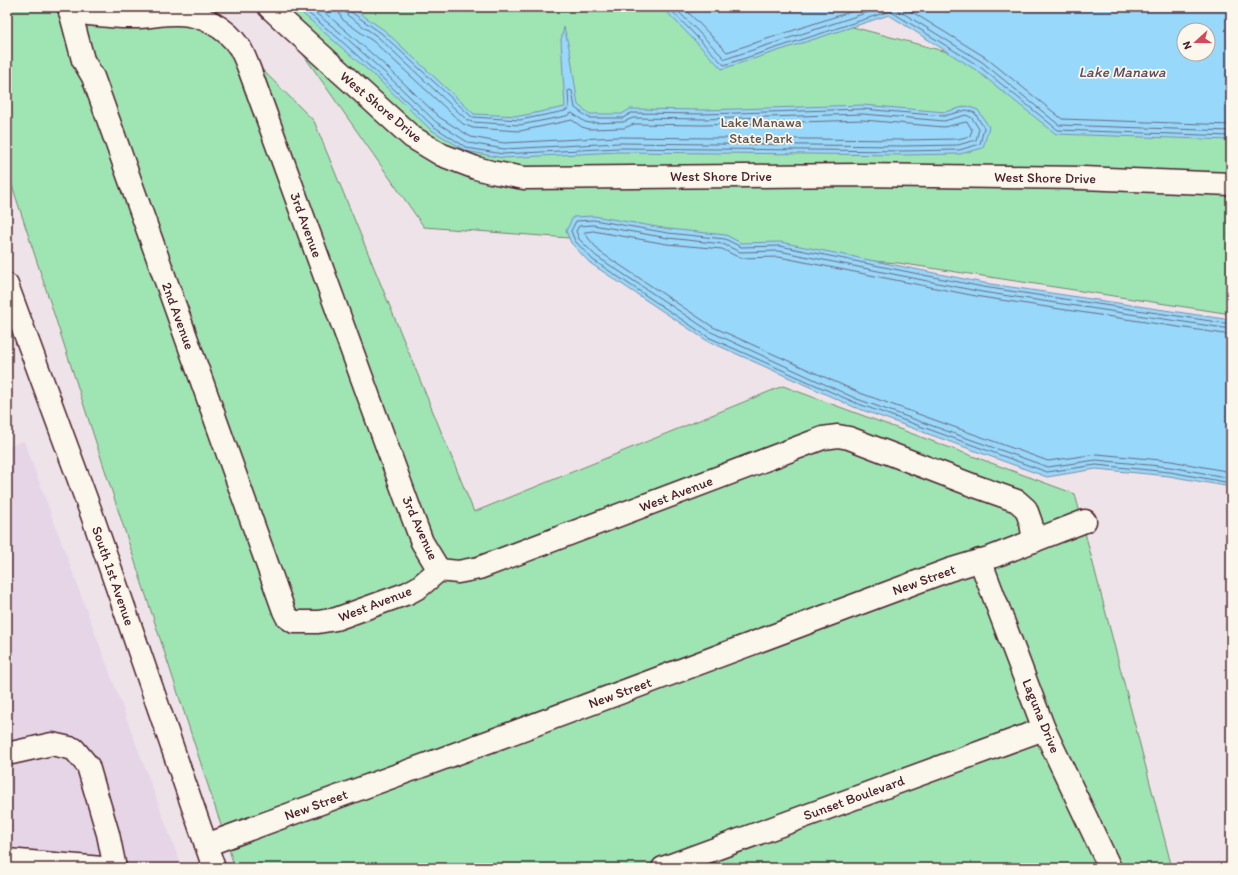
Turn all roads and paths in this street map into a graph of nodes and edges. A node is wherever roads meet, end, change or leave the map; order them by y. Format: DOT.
graph roads {
  1 [pos="269,7"];
  2 [pos="70,10"];
  3 [pos="1231,184"];
  4 [pos="7,285"];
  5 [pos="1085,521"];
  6 [pos="1034,541"];
  7 [pos="980,560"];
  8 [pos="439,570"];
  9 [pos="294,622"];
  10 [pos="1044,729"];
  11 [pos="7,754"];
  12 [pos="206,844"];
  13 [pos="7,860"];
  14 [pos="102,868"];
  15 [pos="115,868"];
  16 [pos="214,868"];
  17 [pos="663,868"];
  18 [pos="1110,868"];
  1 -- 3 [label="street, West Shore Drive"];
  2 -- 8 [label="street, 3rd Avenue"];
  2 -- 9 [label="street, 2nd Avenue"];
  4 -- 12 [label="street, South 1st Avenue"];
  5 -- 6 [label="street, New Street"];
  6 -- 7 [label="street, New Street"];
  6 -- 8 [label="street, West Avenue"];
  7 -- 10 [label="street, Laguna Drive"];
  7 -- 12 [label="street, New Street"];
  8 -- 9 [label="street, West Avenue"];
  10 -- 17 [label="street, Sunset Boulevard"];
  10 -- 18 [label="street, Laguna Drive"];
  11 -- 15 [label="street"];
  12 -- 16 [label="street, South 1st Avenue"];
  13 -- 14 [label="street"];
}
